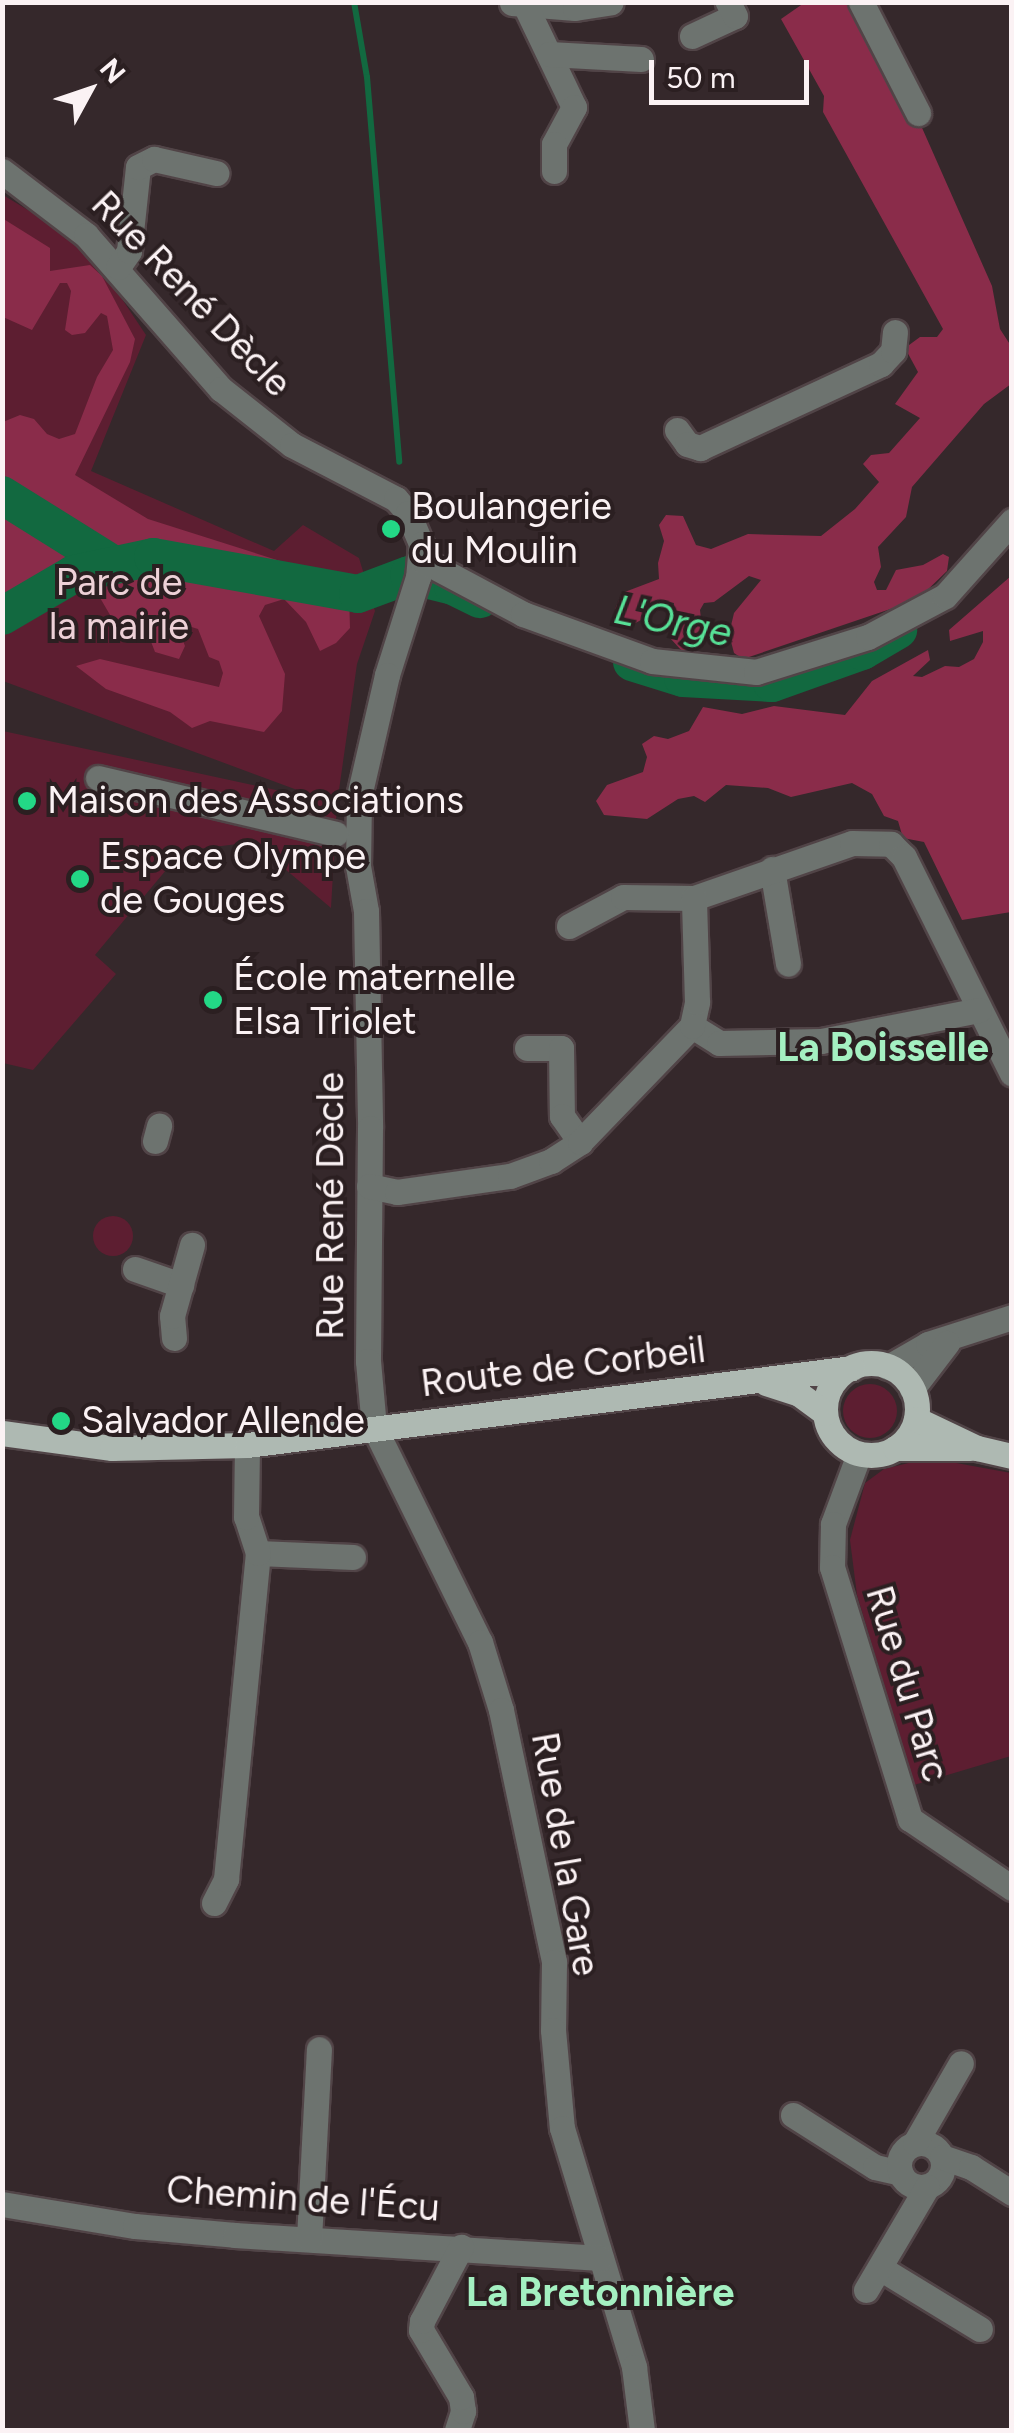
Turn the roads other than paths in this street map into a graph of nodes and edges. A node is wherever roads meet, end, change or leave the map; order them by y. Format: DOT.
graph roads {
  1 [pos="611,2"];
  2 [pos="728,2"];
  3 [pos="861,2"];
  4 [pos="518,5"];
  5 [pos="692,36"];
  6 [pos="549,54"];
  7 [pos="641,60"];
  8 [pos="918,114"];
  9 [pos="554,170"];
  10 [pos="2,171"];
  11 [pos="216,173"];
  12 [pos="118,268"];
  13 [pos="895,332"];
  14 [pos="676,430"];
  15 [pos="1012,520"];
  16 [pos="420,568"];
  17 [pos="98,778"];
  18 [pos="336,834"];
  19 [pos="772,869"];
  20 [pos="694,898"];
  21 [pos="569,926"];
  22 [pos="788,964"];
  23 [pos="980,1010"];
  24 [pos="692,1026"];
  25 [pos="1006,1042"];
  26 [pos="527,1048"];
  27 [pos="1012,1074"];
  28 [pos="580,1142"];
  29 [pos="369,1186"];
  30 [pos="192,1245"];
  31 [pos="135,1269"];
  32 [pos="181,1285"];
  33 [pos="1012,1317"];
  34 [pos="954,1336"];
  35 [pos="174,1338"];
  36 [pos="888,1367"];
  37 [pos="852,1368"];
  38 [pos="761,1382"];
  39 [pos="912,1389"];
  40 [pos="825,1414"];
  41 [pos="916,1419"];
  42 [pos="374,1427"];
  43 [pos="2,1432"];
  44 [pos="248,1445"];
  45 [pos="896,1448"];
  46 [pos="977,1448"];
  47 [pos="859,1454"];
  48 [pos="1012,1456"];
  49 [pos="258,1553"];
  50 [pos="352,1558"];
  51 [pos="1012,1888"];
  52 [pos="214,1903"];
  53 [pos="319,2049"];
  54 [pos="961,2063"];
  55 [pos="793,2116"];
  56 [pos="915,2143"];
  57 [pos="942,2157"];
  58 [pos="900,2174"];
  59 [pos="927,2187"];
  60 [pos="1012,2192"];
  61 [pos="2,2204"];
  62 [pos="308,2239"];
  63 [pos="461,2247"];
  64 [pos="600,2258"];
  65 [pos="980,2328"];
  66 [pos="457,2430"];
  67 [pos="642,2430"];
  1 -- 4 [label="street"];
  2 -- 5 [label="street"];
  3 -- 8 [label="street"];
  4 -- 6 [label="street"];
  6 -- 7 [label="street"];
  6 -- 9 [label="street"];
  10 -- 12 [label="street, Rue René Dècle"];
  11 -- 12 [label="street"];
  12 -- 16 [label="street, Rue René Dècle"];
  13 -- 14 [label="street"];
  15 -- 16 [label="street"];
  16 -- 29 [label="street, Rue René Dècle"];
  17 -- 18 [label="street"];
  19 -- 20 [label="street"];
  19 -- 22 [label="street"];
  19 -- 23 [label="street"];
  20 -- 21 [label="street"];
  20 -- 24 [label="street"];
  23 -- 24 [label="street"];
  23 -- 25 [label="street"];
  24 -- 28 [label="street"];
  25 -- 27 [label="street"];
  26 -- 28 [label="street"];
  28 -- 29 [label="street"];
  29 -- 42 [label="street, Rue René Dècle"];
  30 -- 32 [label="street"];
  31 -- 32 [label="street"];
  32 -- 35 [label="street"];
  33 -- 34 [label="street"];
  34 -- 36 [label="street"];
  34 -- 39 [label="street"];
  36 -- 37 [label="main road"];
  36 -- 39 [label="main road"];
  37 -- 38 [label="main road, Route de Corbeil"];
  37 -- 40 [label="main road"];
  38 -- 40 [label="main road"];
  38 -- 42 [label="main road, Route de Corbeil"];
  39 -- 41 [label="main road"];
  40 -- 47 [label="main road"];
  41 -- 45 [label="main road"];
  41 -- 46 [label="main road"];
  42 -- 44 [label="main road, Route de Corbeil"];
  42 -- 64 [label="street, Rue de la Gare"];
  43 -- 44 [label="main road, Route de Corbeil"];
  44 -- 49 [label="street"];
  45 -- 46 [label="main road"];
  45 -- 47 [label="main road"];
  46 -- 48 [label="main road"];
  47 -- 51 [label="street, Rue du Parc"];
  49 -- 50 [label="street"];
  49 -- 52 [label="street"];
  53 -- 62 [label="street"];
  54 -- 56 [label="street"];
  55 -- 58 [label="street"];
  56 -- 57 [label="street"];
  56 -- 58 [label="street"];
  57 -- 59 [label="street"];
  57 -- 60 [label="street"];
  58 -- 59 [label="street"];
  59 -- 65 [label="street"];
  61 -- 62 [label="street, Chemin de l'Écu"];
  62 -- 63 [label="street, Chemin de l'Écu"];
  63 -- 64 [label="street, Chemin de l'Écu"];
  63 -- 66 [label="street"];
  64 -- 67 [label="street, Rue de la Gare"];
}
